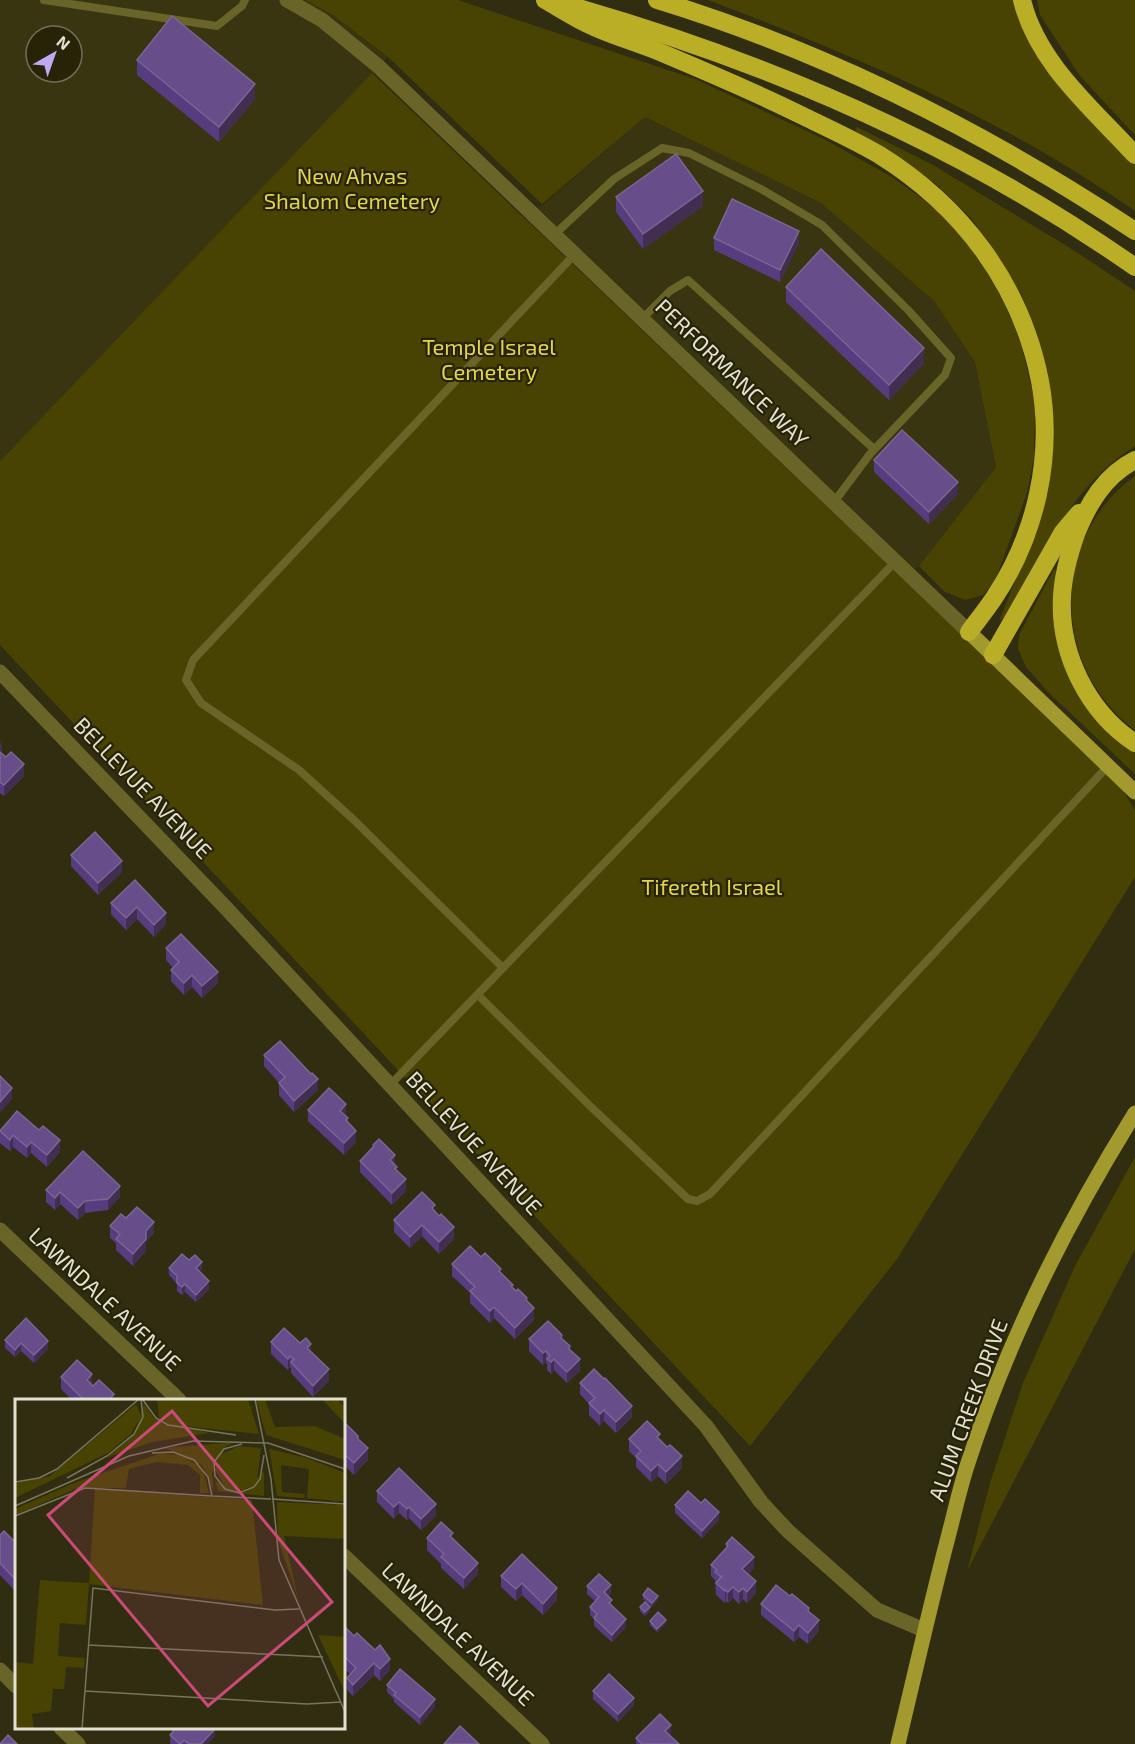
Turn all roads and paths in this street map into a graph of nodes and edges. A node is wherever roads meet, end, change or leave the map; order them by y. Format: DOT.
graph roads {
  1 [pos="44,0"];
  2 [pos="245,0"];
  3 [pos="287,0"];
  4 [pos="545,0"];
  5 [pos="552,0"];
  6 [pos="657,0"];
  7 [pos="1022,0"];
  8 [pos="1135,155"];
  9 [pos="1135,231"];
  10 [pos="555,234"];
  11 [pos="576,253"];
  12 [pos="1135,267"];
  13 [pos="643,318"];
  14 [pos="874,449"];
  15 [pos="1135,460"];
  16 [pos="1093,497"];
  17 [pos="834,502"];
  18 [pos="895,562"];
  19 [pos="969,632"];
  20 [pos="993,655"];
  21 [pos="0,672"];
  22 [pos="1135,743"];
  23 [pos="1108,766"];
  24 [pos="1135,792"];
  25 [pos="503,968"];
  26 [pos="478,995"];
  27 [pos="390,1085"];
  28 [pos="1135,1113"];
  29 [pos="0,1230"];
  30 [pos="177,1399"];
  31 [pos="345,1557"];
  32 [pos="924,1630"];
  33 [pos="0,1670"];
  34 [pos="15,1685"];
  35 [pos="62,1729"];
  36 [pos="78,1744"];
  37 [pos="542,1744"];
  38 [pos="898,1744"];
  1 -- 2 [label="lane"];
  3 -- 10 [label="street, PERFORMANCE WAY"];
  4 -- 19 [label="highway"];
  5 -- 12 [label="highway"];
  6 -- 9 [label="highway"];
  7 -- 8 [label="highway"];
  10 -- 11 [label="street, PERFORMANCE WAY"];
  10 -- 14 [label="lane"];
  11 -- 13 [label="street, PERFORMANCE WAY"];
  11 -- 25 [label="lane"];
  13 -- 14 [label="lane"];
  13 -- 17 [label="street, PERFORMANCE WAY"];
  14 -- 17 [label="lane"];
  15 -- 16 [label="highway"];
  16 -- 20 [label="highway"];
  16 -- 22 [label="highway"];
  17 -- 18 [label="street, PERFORMANCE WAY"];
  18 -- 19 [label="street, PERFORMANCE WAY"];
  18 -- 25 [label="lane"];
  19 -- 20 [label="main road, PERFORMANCE WAY"];
  20 -- 23 [label="main road, PERFORMANCE WAY"];
  21 -- 27 [label="street, BELLEVUE AVENUE"];
  23 -- 24 [label="main road, PERFORMANCE WAY"];
  23 -- 26 [label="lane"];
  25 -- 26 [label="lane"];
  26 -- 27 [label="lane"];
  27 -- 32 [label="street, BELLEVUE AVENUE"];
  28 -- 32 [label="main road, ALUM CREEK DRIVE"];
  29 -- 30 [label="street, LAWNDALE AVENUE"];
  31 -- 37 [label="street, LAWNDALE AVENUE"];
  32 -- 38 [label="main road, ALUM CREEK DRIVE"];
  33 -- 34 [label="street"];
  35 -- 36 [label="street"];
}
